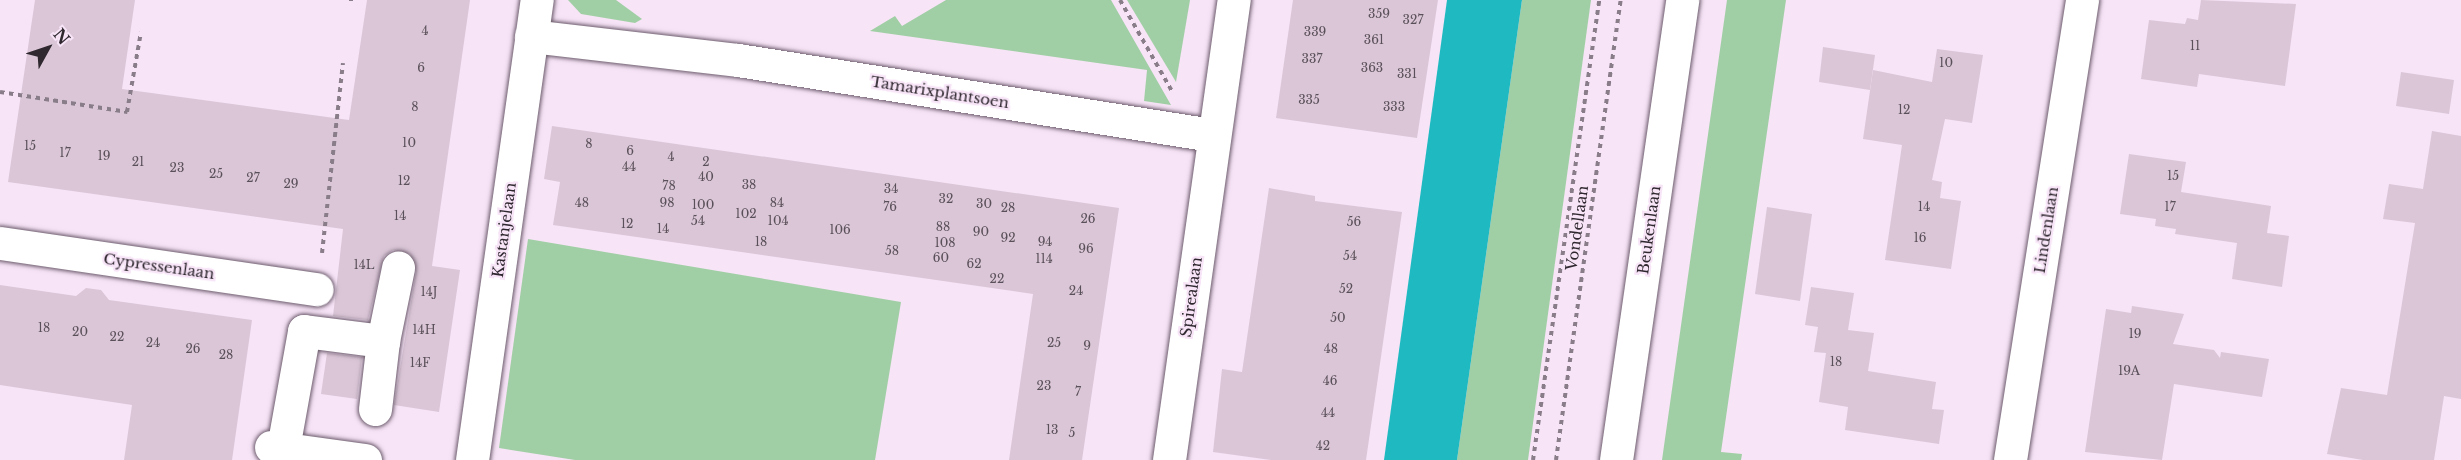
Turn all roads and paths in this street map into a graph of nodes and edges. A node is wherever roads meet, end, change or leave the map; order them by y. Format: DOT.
graph roads {
  1 [pos="537,0"];
  2 [pos="1120,0"];
  3 [pos="1234,0"];
  4 [pos="1599,0"];
  5 [pos="1621,0"];
  6 [pos="1659,0"];
  7 [pos="1682,0"];
  8 [pos="2082,0"];
  9 [pos="141,32"];
  10 [pos="531,36"];
  11 [pos="343,63"];
  12 [pos="0,92"];
  13 [pos="1204,133"];
  14 [pos="0,243"];
  15 [pos="398,268"];
  16 [pos="317,290"];
  17 [pos="383,341"];
  18 [pos="375,409"];
  19 [pos="365,460"];
  20 [pos="472,460"];
  21 [pos="1169,460"];
  22 [pos="1533,460"];
  23 [pos="1556,460"];
  24 [pos="1593,460"];
  25 [pos="1616,460"];
  26 [pos="2010,460"];
  1 -- 10 [label="street, Kastanjelaan"];
  2 -- 13 [label="path"];
  3 -- 13 [label="street"];
  4 -- 22 [label="path"];
  5 -- 23 [label="path, Vondellaan"];
  6 -- 24 [label="street, Beukenlaan"];
  7 -- 25 [label="street, Beukenlaan"];
  8 -- 26 [label="street, Lindenlaan"];
  9 -- 12 [label="path"];
  10 -- 13 [label="street, Tamarixplantsoen"];
  10 -- 20 [label="street, Kastanjelaan"];
  11 -- 16 [label="path"];
  13 -- 21 [label="street, Spirealaan"];
  14 -- 16 [label="street, Cypressenlaan"];
  15 -- 17 [label="street"];
  17 -- 18 [label="street"];
  17 -- 19 [label="street"];
}
